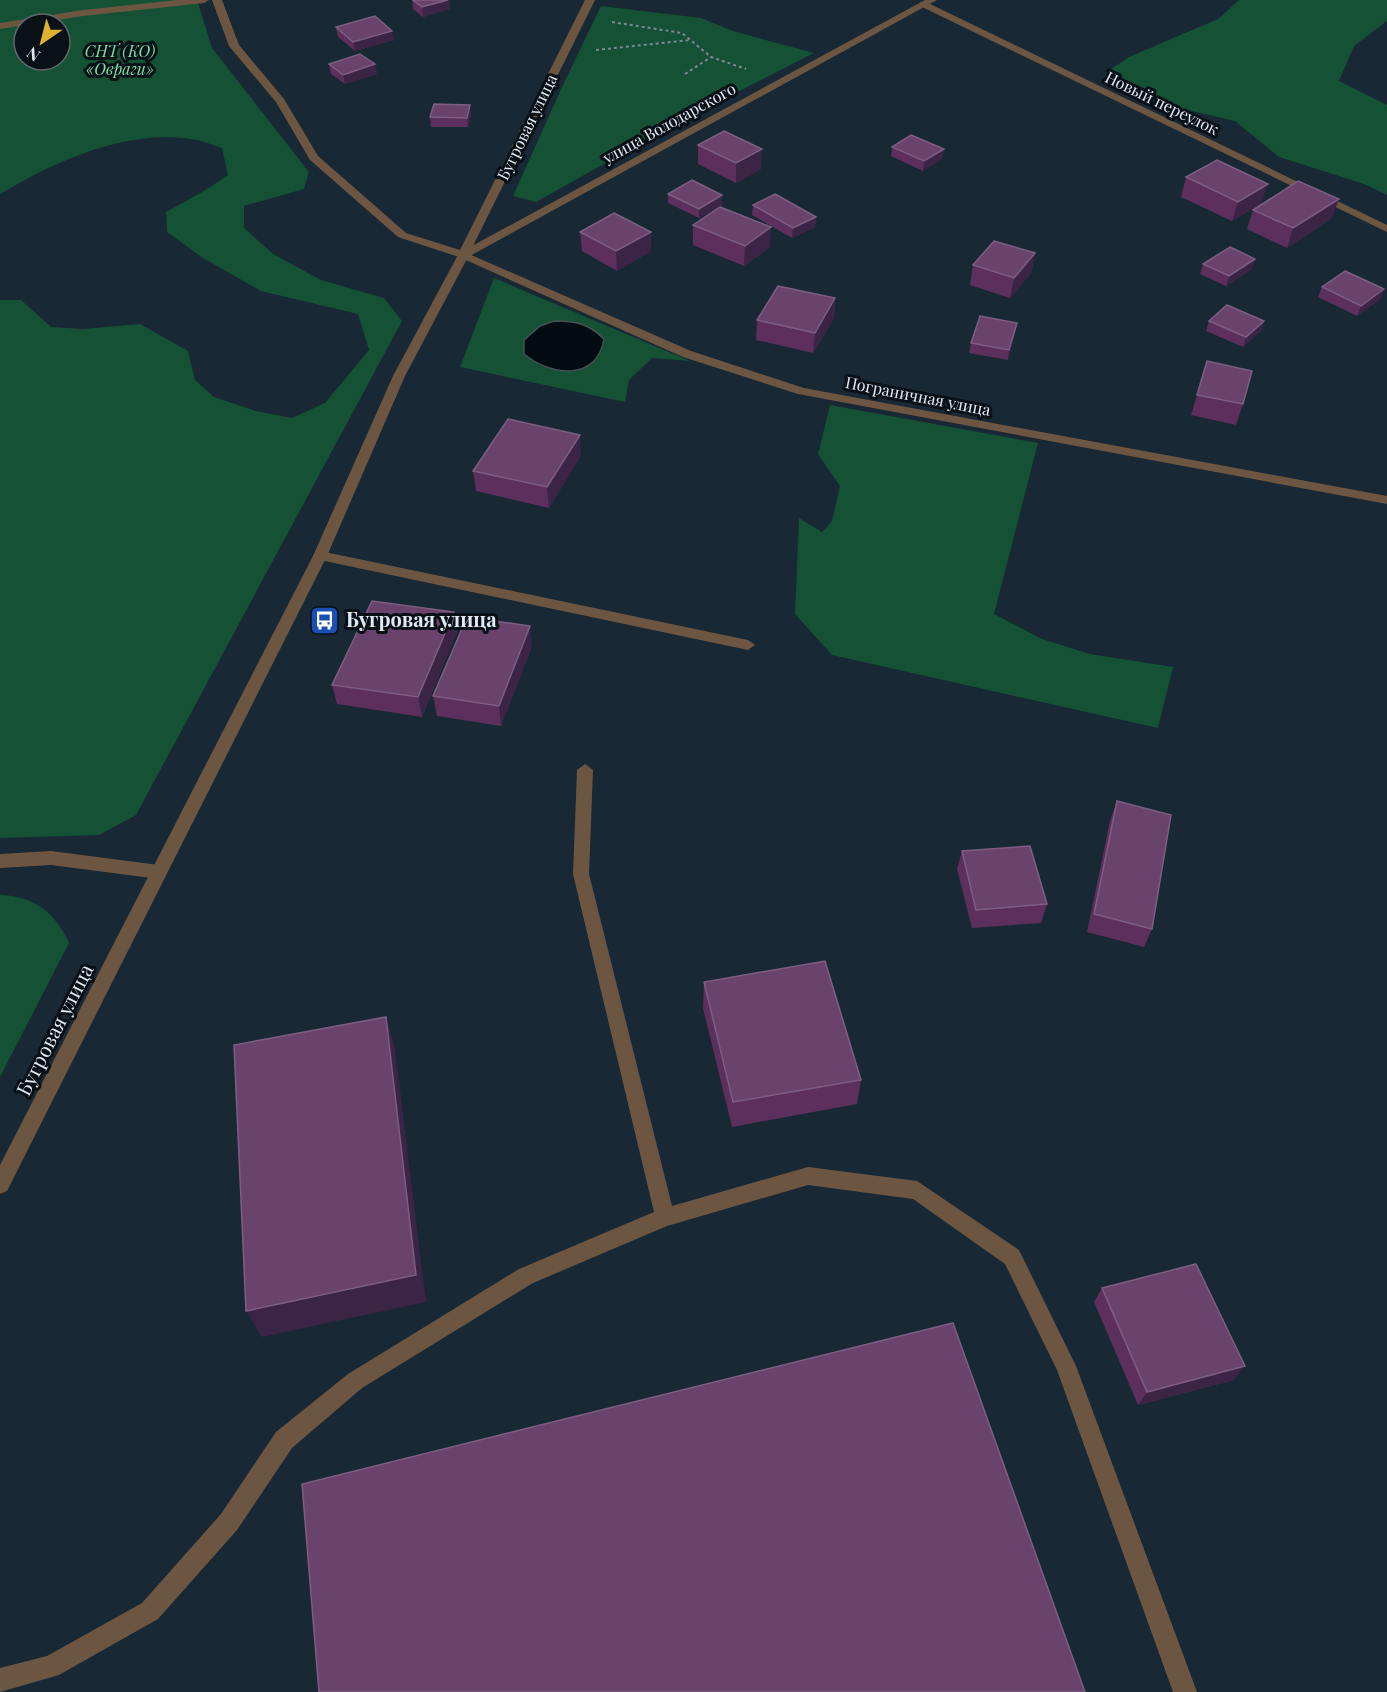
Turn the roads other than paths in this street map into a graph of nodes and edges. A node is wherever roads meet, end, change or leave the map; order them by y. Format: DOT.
graph roads {
  1 [pos="204,0"];
  2 [pos="217,0"];
  3 [pos="590,0"];
  4 [pos="928,2"];
  5 [pos="0,26"];
  6 [pos="1387,229"];
  7 [pos="464,255"];
  8 [pos="1387,500"];
  9 [pos="320,556"];
  10 [pos="748,645"];
  11 [pos="585,770"];
  12 [pos="0,861"];
  13 [pos="159,872"];
  14 [pos="0,1185"];
  15 [pos="665,1217"];
  16 [pos="0,1680"];
  17 [pos="1185,1692"];
  1 -- 5 [label="street"];
  2 -- 7 [label="street, Пограничная улица"];
  3 -- 7 [label="street, Бугровая улица"];
  4 -- 6 [label="street, Новый переулок"];
  4 -- 7 [label="street, улица Володарского"];
  7 -- 8 [label="street, Пограничная улица"];
  7 -- 9 [label="street, Бугровая улица"];
  9 -- 10 [label="street"];
  9 -- 13 [label="street, Бугровая улица"];
  11 -- 15 [label="street"];
  12 -- 13 [label="street"];
  13 -- 14 [label="street, Бугровая улица"];
  15 -- 16 [label="street"];
  15 -- 17 [label="street"];
}
